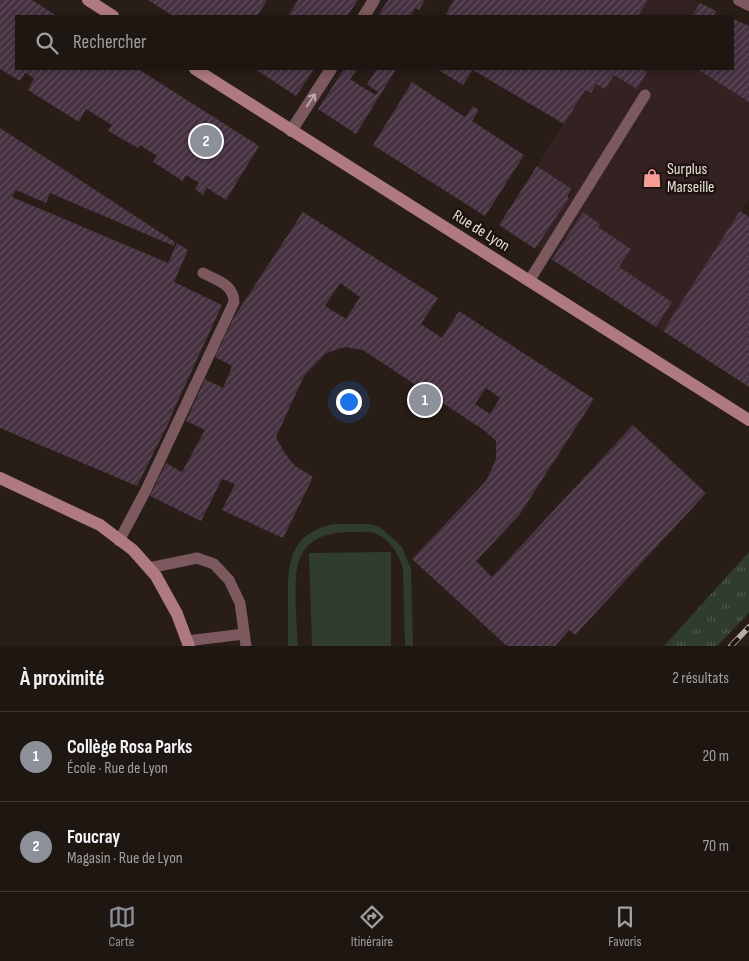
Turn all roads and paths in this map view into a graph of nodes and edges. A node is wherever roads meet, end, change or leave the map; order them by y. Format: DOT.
graph roads {
  1 [pos="88,0"];
  2 [pos="374,0"];
  3 [pos="739,0"];
  4 [pos="749,4"];
  5 [pos="111,15"];
  6 [pos="365,15"];
  7 [pos="197,70"];
  8 [pos="330,70"];
  9 [pos="645,95"];
  10 [pos="291,131"];
  11 [pos="203,273"];
  12 [pos="529,281"];
  13 [pos="749,420"];
  14 [pos="0,478"];
  15 [pos="119,541"];
  16 [pos="149,568"];
  17 [pos="245,640"];
  18 [pos="188,644"];
  1 -- 5 [label="street"];
  2 -- 6 [label="street"];
  3 -- 4 [label="street"];
  7 -- 10 [label="street, Rue de Lyon"];
  10 -- 8 [label="street, one-way"];
  9 -- 12 [label="lane"];
  10 -- 12 [label="street, Rue de Lyon"];
  11 -- 15 [label="lane"];
  12 -- 13 [label="street, Rue de Lyon"];
  14 -- 15 [label="street"];
  15 -- 16 [label="street"];
  16 -- 17 [label="lane"];
  16 -- 18 [label="street"];
  17 -- 18 [label="lane"];
}
